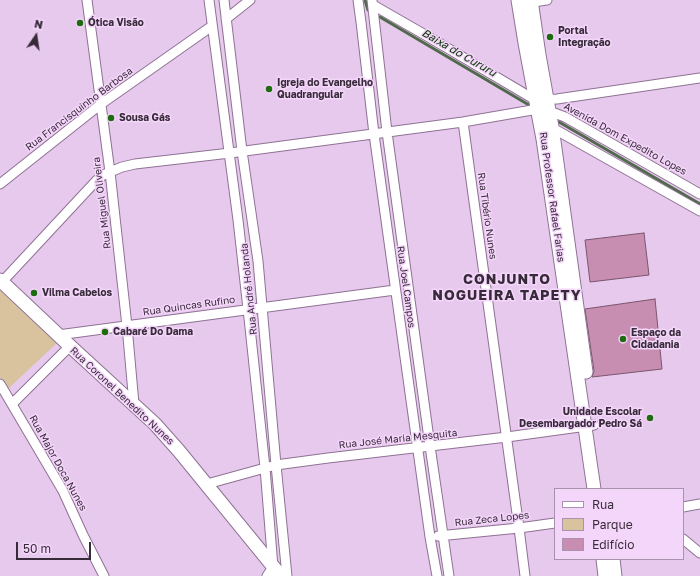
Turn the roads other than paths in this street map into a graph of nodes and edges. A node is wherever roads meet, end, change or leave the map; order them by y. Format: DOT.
graph roads {
  1 [pos="87,0"];
  2 [pos="209,0"];
  3 [pos="224,0"];
  4 [pos="250,0"];
  5 [pos="358,0"];
  6 [pos="547,0"];
  7 [pos="525,1"];
  8 [pos="373,3"];
  9 [pos="226,19"];
  10 [pos="362,22"];
  11 [pos="375,23"];
  12 [pos="212,26"];
  13 [pos="700,78"];
  14 [pos="101,104"];
  15 [pos="544,111"];
  16 [pos="463,122"];
  17 [pos="387,132"];
  18 [pos="374,134"];
  19 [pos="242,151"];
  20 [pos="230,153"];
  21 [pos="110,172"];
  22 [pos="0,184"];
  23 [pos="700,194"];
  24 [pos="700,211"];
  25 [pos="1,281"];
  26 [pos="395,290"];
  27 [pos="262,308"];
  28 [pos="248,309"];
  29 [pos="127,326"];
  30 [pos="58,335"];
  31 [pos="70,346"];
  32 [pos="0,384"];
  33 [pos="12,404"];
  34 [pos="134,404"];
  35 [pos="589,426"];
  36 [pos="507,437"];
  37 [pos="430,446"];
  38 [pos="418,447"];
  39 [pos="276,465"];
  40 [pos="265,468"];
  41 [pos="207,484"];
  42 [pos="594,488"];
  43 [pos="603,488"];
  44 [pos="700,504"];
  45 [pos="684,507"];
  46 [pos="554,523"];
  47 [pos="519,528"];
  48 [pos="443,535"];
  49 [pos="430,537"];
  50 [pos="684,540"];
  51 [pos="700,553"];
  52 [pos="603,560"];
  53 [pos="613,560"];
  54 [pos="274,573"];
  55 [pos="104,576"];
  56 [pos="288,576"];
  57 [pos="437,576"];
  58 [pos="449,576"];
  59 [pos="525,576"];
  60 [pos="605,576"];
  61 [pos="615,576"];
  1 -- 14 [label="street, Rua Miguel Oliveira"];
  2 -- 12 [label="street, Rua André Holanda"];
  3 -- 9 [label="street, Rua André Holanda"];
  4 -- 9 [label="street"];
  5 -- 10 [label="street, Rua Joel Campos"];
  6 -- 7 [label="street"];
  7 -- 15 [label="main road, Rua Professor Rafael Farias"];
  8 -- 11 [label="street, Rua Joel Campos"];
  8 -- 15 [label="street, Avenida Dom Expedito Lopes"];
  9 -- 19 [label="street, Rua André Holanda"];
  10 -- 11 [label="street"];
  10 -- 18 [label="street, Rua Joel Campos"];
  11 -- 17 [label="street, Rua Joel Campos"];
  12 -- 14 [label="street, Rua Francisquinho Barbosa"];
  12 -- 20 [label="street, Rua André Holanda"];
  13 -- 15 [label="street"];
  14 -- 21 [label="street, Rua Miguel Oliveira"];
  14 -- 22 [label="street, Rua Francisquinho Barbosa"];
  15 -- 16 [label="street"];
  15 -- 23 [label="street, Avenida Dom Expedito Lopes"];
  15 -- 24 [label="street, Avenida Dom Expedito Lopes"];
  15 -- 35 [label="main road, Rua Professor Rafael Farias"];
  16 -- 17 [label="street"];
  16 -- 36 [label="street, Rua Tibério Nunes"];
  17 -- 18 [label="street"];
  17 -- 37 [label="street, Rua Joel Campos"];
  18 -- 19 [label="street"];
  18 -- 26 [label="street, Rua Joel Campos"];
  19 -- 20 [label="street"];
  19 -- 27 [label="street, Rua André Holanda"];
  20 -- 21 [label="street"];
  20 -- 28 [label="street, Rua André Holanda"];
  21 -- 25 [label="street"];
  21 -- 29 [label="street, Rua Miguel Oliveira"];
  25 -- 30 [label="main road, Rua Coronel Benedito Nunes"];
  26 -- 27 [label="street, Rua Quincas Rufino"];
  26 -- 38 [label="street, Rua Joel Campos"];
  27 -- 28 [label="street, Rua Quincas Rufino"];
  27 -- 39 [label="street, Rua André Holanda"];
  28 -- 29 [label="street, Rua Quincas Rufino"];
  28 -- 40 [label="street, Rua André Holanda"];
  29 -- 30 [label="street, Rua Quincas Rufino"];
  29 -- 34 [label="street, Rua Miguel Oliveira"];
  30 -- 31 [label="main road, Rua Coronel Benedito Nunes"];
  31 -- 33 [label="street"];
  31 -- 34 [label="main road, Rua Coronel Benedito Nunes"];
  32 -- 33 [label="street, Rua Major Doca Nunes"];
  33 -- 55 [label="street, Rua Major Doca Nunes"];
  34 -- 41 [label="main road, Rua Coronel Benedito Nunes"];
  35 -- 36 [label="street, Rua José Maria Mesquita"];
  35 -- 42 [label="main road, Rua Professor Rafael Farias"];
  35 -- 43 [label="main road, Rua Professor Rafael Farias"];
  36 -- 37 [label="street, Rua José Maria Mesquita"];
  36 -- 47 [label="street, Rua Tibério Nunes"];
  37 -- 38 [label="street, Rua José Maria Mesquita"];
  37 -- 48 [label="street, Rua Joel Campos"];
  38 -- 39 [label="street, Rua José Maria Mesquita"];
  38 -- 49 [label="street, Rua Joel Campos"];
  39 -- 40 [label="street, Rua José Maria Mesquita"];
  39 -- 56 [label="street, Rua André Holanda"];
  40 -- 41 [label="street, Rua José Maria Mesquita"];
  40 -- 54 [label="street, Rua André Holanda"];
  41 -- 54 [label="main road, Rua Coronel Benedito Nunes"];
  44 -- 45 [label="street"];
  46 -- 47 [label="street, Rua Zeca Lopes"];
  47 -- 48 [label="street, Rua Zeca Lopes"];
  47 -- 59 [label="street, Rua Tibério Nunes"];
  48 -- 49 [label="street, Rua Zeca Lopes"];
  48 -- 58 [label="street, Rua Joel Campos"];
  49 -- 57 [label="street, Rua Joel Campos"];
  50 -- 51 [label="street"];
  52 -- 60 [label="main road"];
  53 -- 61 [label="main road"];
}
